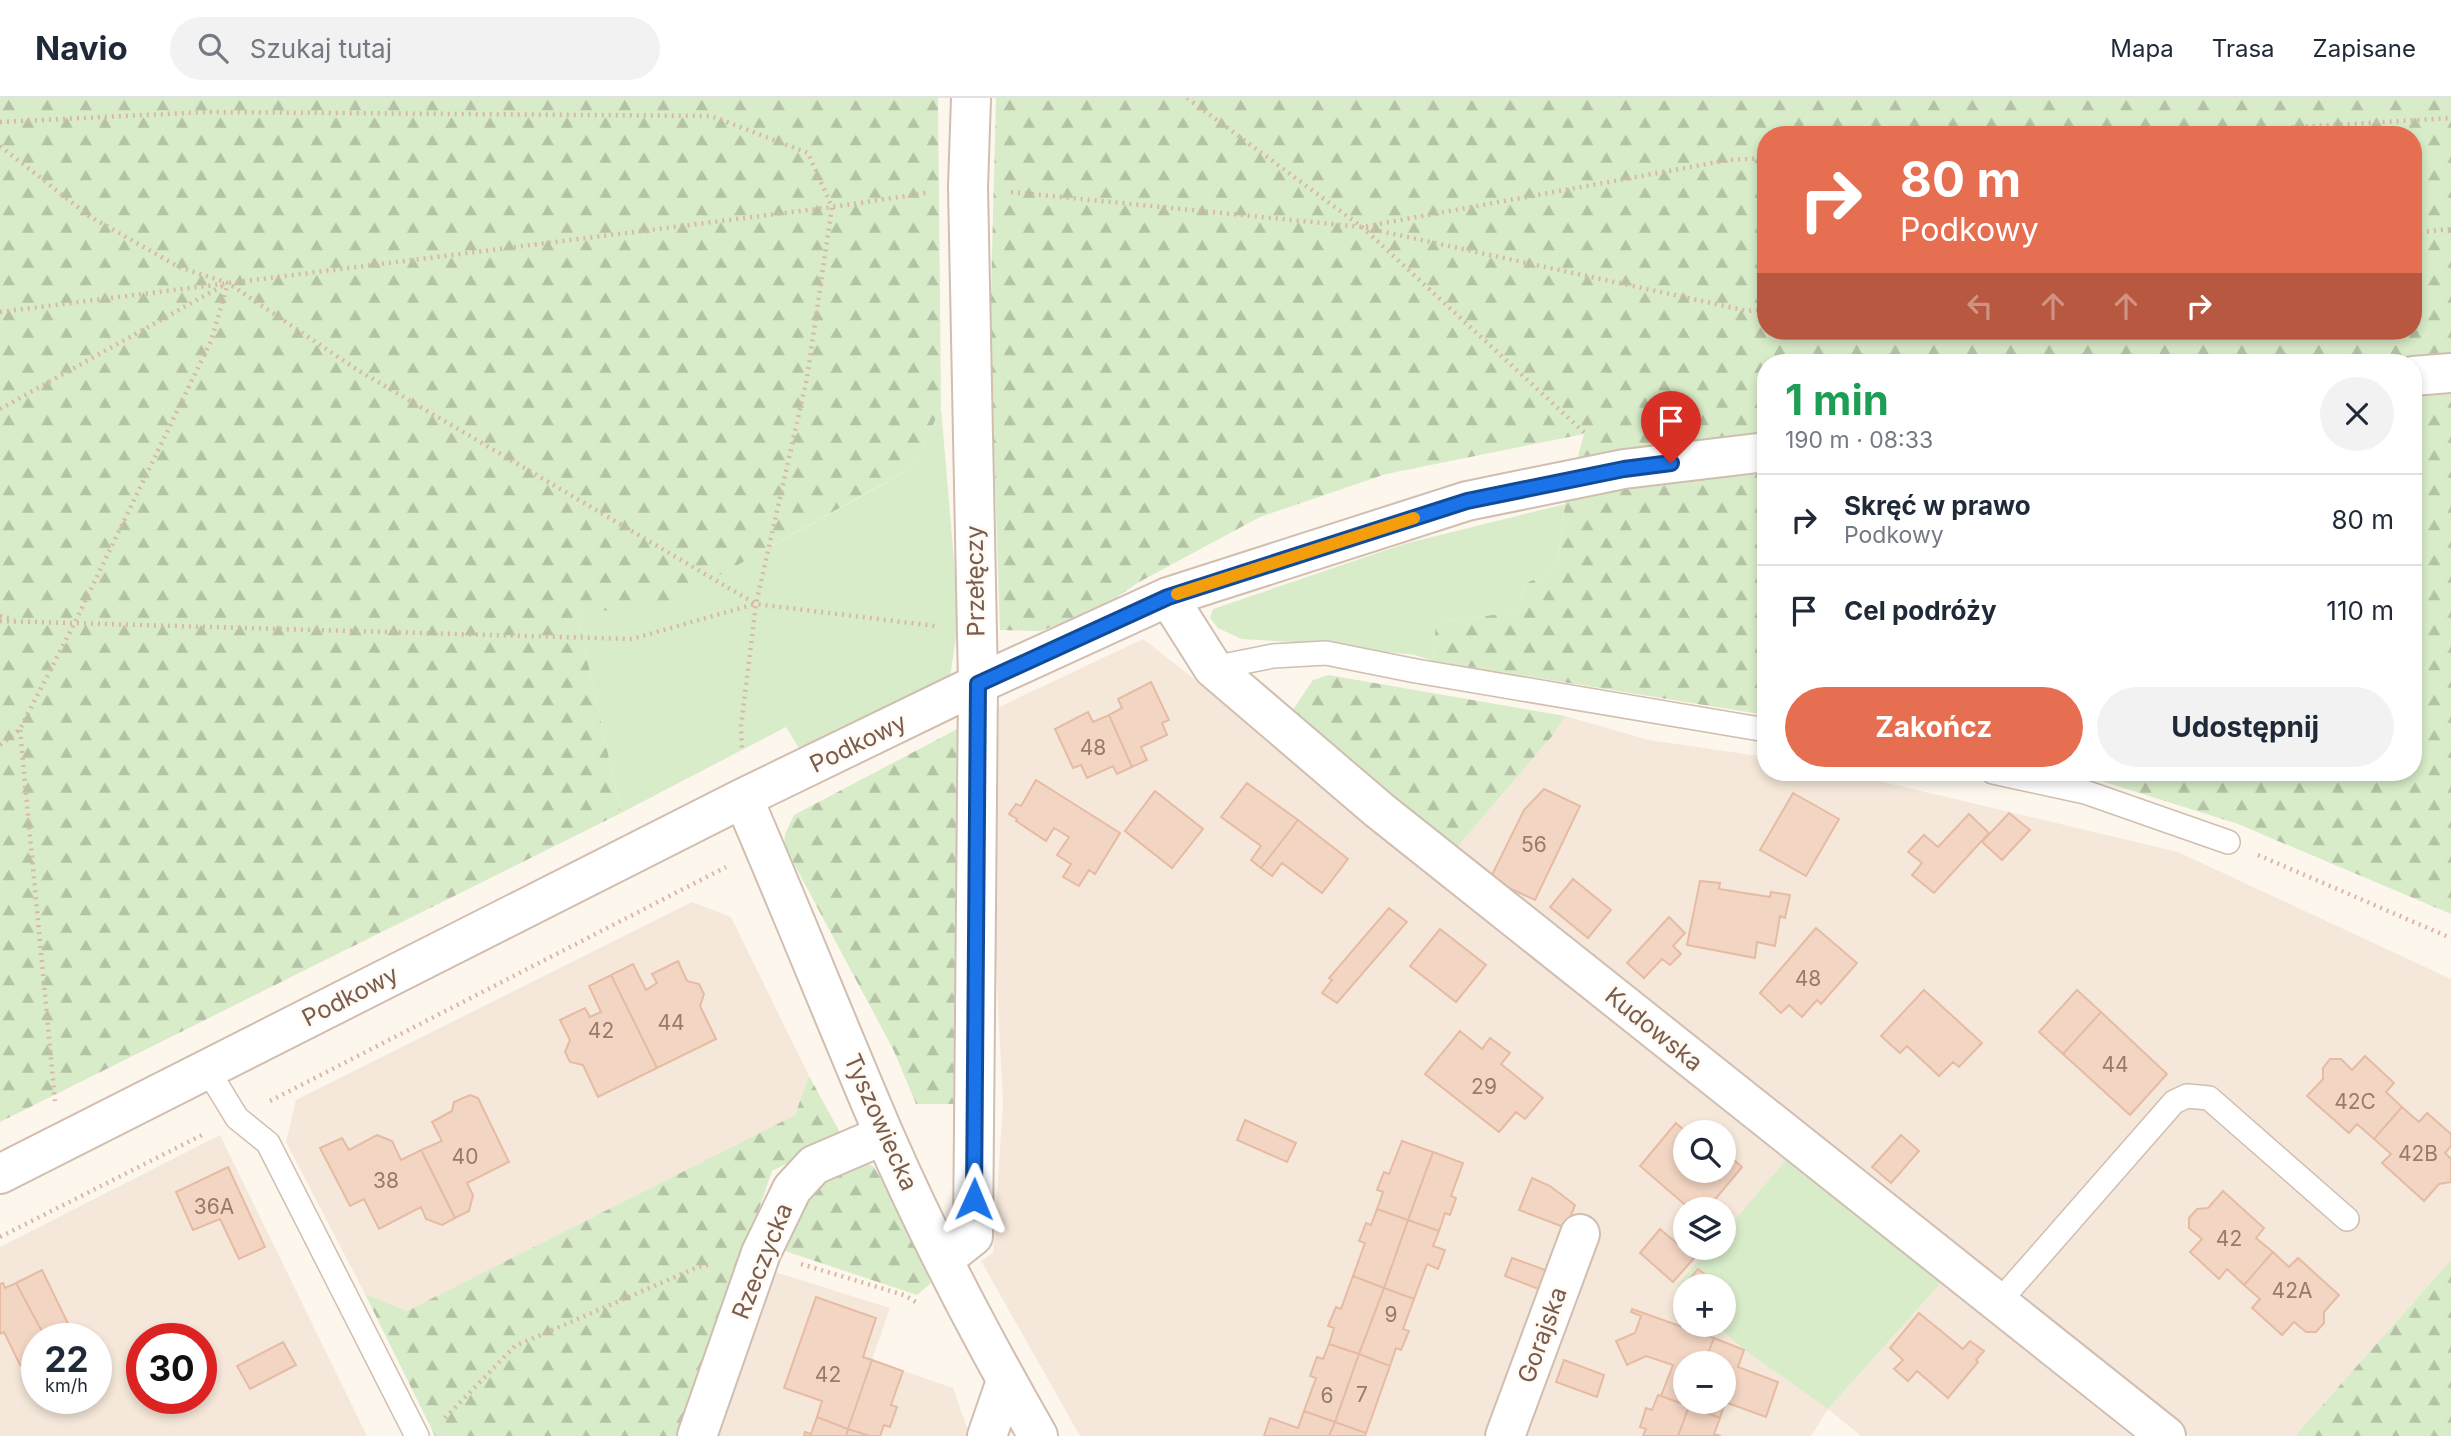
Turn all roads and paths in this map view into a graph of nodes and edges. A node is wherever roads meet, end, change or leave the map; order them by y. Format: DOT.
graph roads {
  1 [pos="971,98"];
  2 [pos="1187,98"];
  3 [pos="2451,118"];
  4 [pos="0,122"];
  5 [pos="2317,126"];
  6 [pos="0,146"];
  7 [pos="1757,158"];
  8 [pos="968,187"];
  9 [pos="832,207"];
  10 [pos="1362,227"];
  11 [pos="2451,229"];
  12 [pos="2422,232"];
  13 [pos="228,283"];
  14 [pos="1757,310"];
  15 [pos="0,312"];
  16 [pos="2451,373"];
  17 [pos="2422,375"];
  18 [pos="0,409"];
  19 [pos="1757,453"];
  20 [pos="1624,469"];
  21 [pos="1168,597"];
  22 [pos="756,604"];
  23 [pos="0,615"];
  24 [pos="0,621"];
  25 [pos="22,621"];
  26 [pos="74,624"];
  27 [pos="976,632"];
  28 [pos="1213,668"];
  29 [pos="978,684"];
  30 [pos="1757,728"];
  31 [pos="20,729"];
  32 [pos="0,745"];
  33 [pos="2034,781"];
  34 [pos="743,798"];
  35 [pos="2228,842"];
  36 [pos="764,848"];
  37 [pos="2451,938"];
  38 [pos="207,1069"];
  39 [pos="237,1118"];
  40 [pos="884,1135"];
  41 [pos="59,1144"];
  42 [pos="0,1174"];
  43 [pos="2347,1219"];
  44 [pos="1580,1234"];
  45 [pos="0,1237"];
  46 [pos="761,1253"];
  47 [pos="944,1259"];
  48 [pos="1998,1303"];
  49 [pos="925,1308"];
  50 [pos="1006,1381"];
  51 [pos="427,1431"];
  52 [pos="697,1436"];
  53 [pos="987,1436"];
  54 [pos="1038,1436"];
  55 [pos="1505,1436"];
  56 [pos="2166,1436"];
  1 -- 8 [label="street, Przełęczy"];
  2 -- 10 [label="path"];
  3 -- 5 [label="path"];
  4 -- 9 [label="path"];
  6 -- 13 [label="path"];
  7 -- 10 [label="path"];
  8 -- 9 [label="path"];
  8 -- 10 [label="path"];
  8 -- 27 [label="street, Przełęczy"];
  9 -- 13 [label="path"];
  9 -- 22 [label="path"];
  10 -- 14 [label="path"];
  10 -- 20 [label="path"];
  11 -- 12 [label="path"];
  13 -- 15 [label="path"];
  13 -- 18 [label="path"];
  13 -- 22 [label="path"];
  13 -- 26 [label="path"];
  16 -- 17 [label="street"];
  19 -- 20 [label="street, Podkowy"];
  20 -- 21 [label="street, Podkowy"];
  21 -- 28 [label="street, Kudowska"];
  21 -- 29 [label="street, Podkowy"];
  22 -- 26 [label="path"];
  22 -- 27 [label="path"];
  22 -- 34 [label="path"];
  23 -- 25 [label="path"];
  24 -- 25 [label="path"];
  25 -- 26 [label="path"];
  26 -- 31 [label="path"];
  27 -- 29 [label="street, Przełęczy"];
  28 -- 30 [label="lane"];
  28 -- 48 [label="street, Kudowska"];
  29 -- 34 [label="street, Podkowy"];
  29 -- 47 [label="street, Przełęczy"];
  31 -- 32 [label="path"];
  31 -- 41 [label="path"];
  33 -- 35 [label="lane"];
  34 -- 36 [label="street, Tyszowiecka"];
  34 -- 38 [label="street, Podkowy"];
  35 -- 37 [label="path"];
  36 -- 39 [label="path"];
  36 -- 40 [label="street, Tyszowiecka"];
  38 -- 39 [label="lane"];
  38 -- 41 [label="street, Podkowy"];
  39 -- 45 [label="path"];
  39 -- 51 [label="lane"];
  40 -- 46 [label="street, Rzeczycka"];
  40 -- 47 [label="street, Tyszowiecka"];
  41 -- 42 [label="street, Podkowy"];
  43 -- 48 [label="lane"];
  44 -- 55 [label="street, Gorajska"];
  46 -- 49 [label="path"];
  46 -- 51 [label="path"];
  46 -- 52 [label="street, Rzeczycka"];
  47 -- 50 [label="street, Tyszowiecka"];
  48 -- 56 [label="street, Kudowska"];
  50 -- 53 [label="street"];
  50 -- 54 [label="street, Tyszowiecka"];
}
